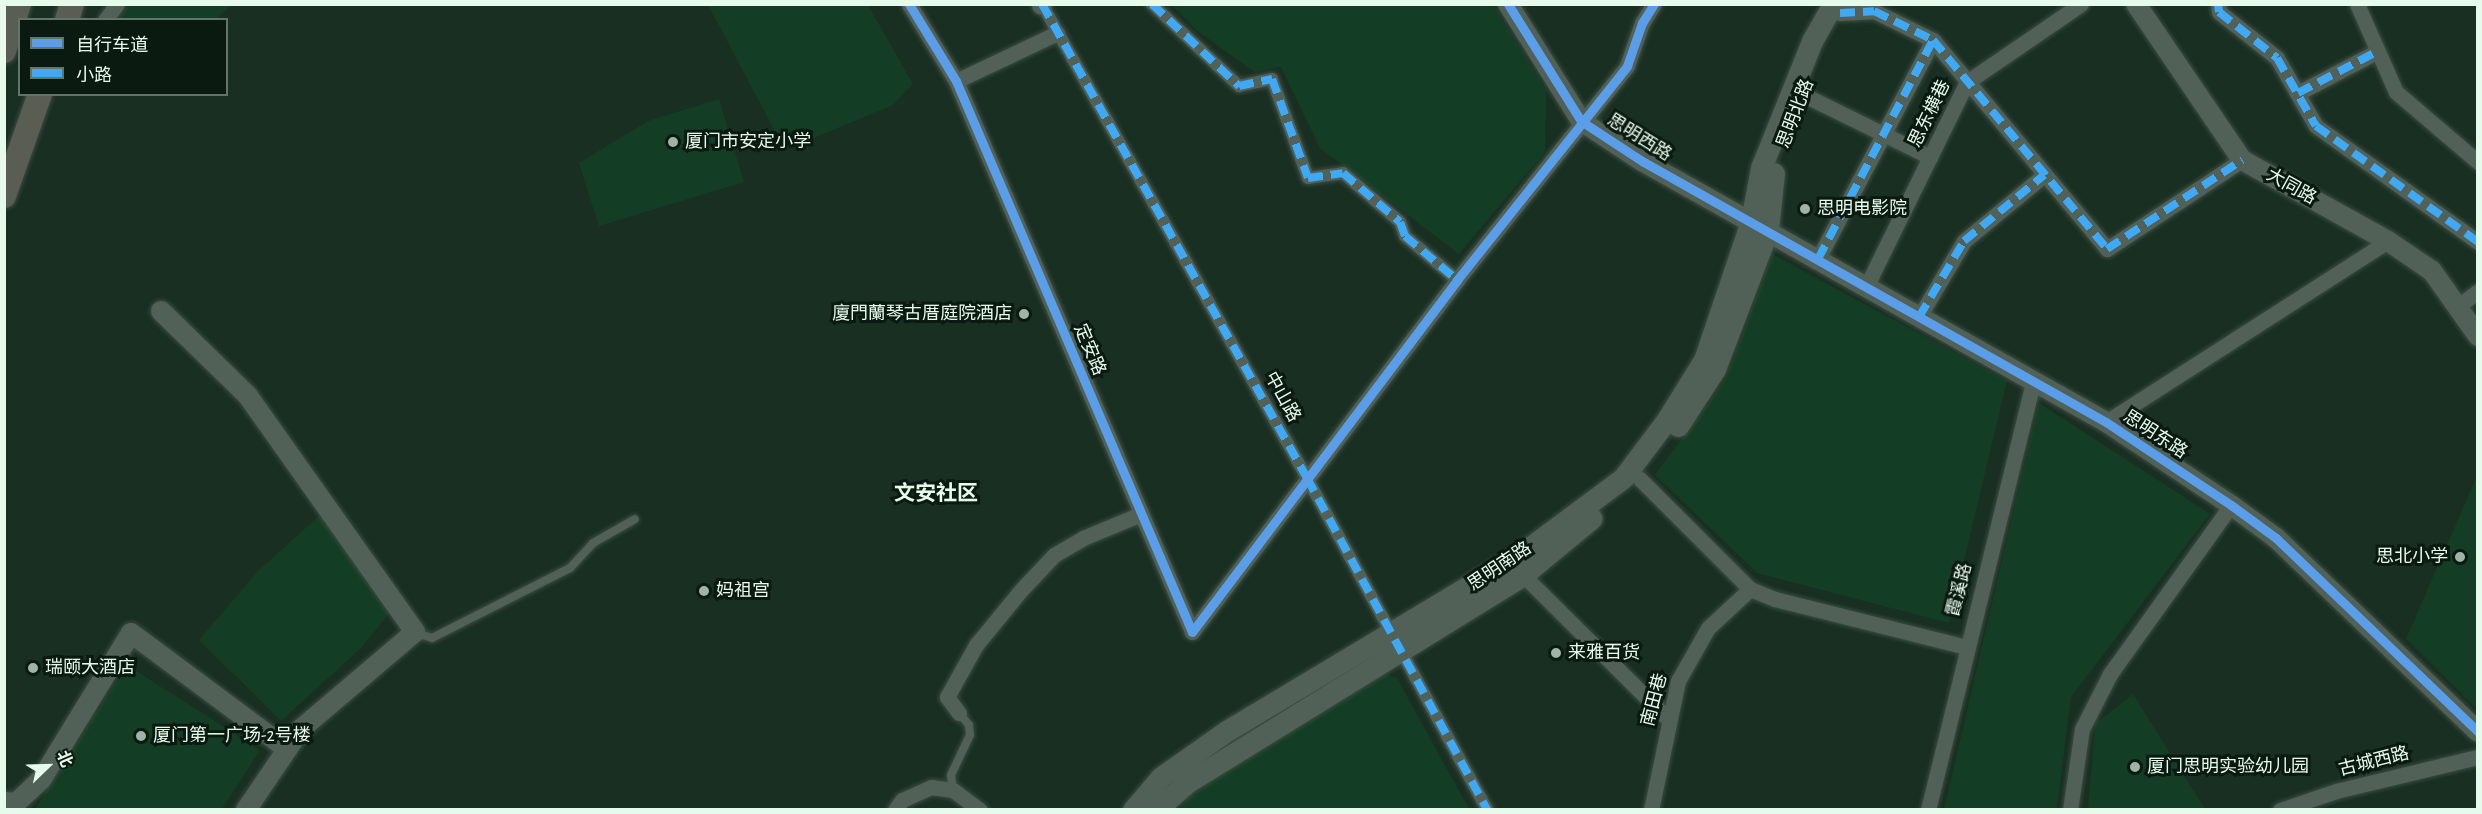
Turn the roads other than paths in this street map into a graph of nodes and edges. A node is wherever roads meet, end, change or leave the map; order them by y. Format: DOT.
graph roads {
  1 [pos="19,4"];
  2 [pos="117,4"];
  3 [pos="909,4"];
  4 [pos="1152,4"];
  5 [pos="1508,4"];
  6 [pos="1654,4"];
  7 [pos="2081,4"];
  8 [pos="2136,4"];
  9 [pos="2218,4"];
  10 [pos="2357,4"];
  11 [pos="1042,5"];
  12 [pos="1839,8"];
  13 [pos="106,18"];
  14 [pos="1057,33"];
  15 [pos="7,36"];
  16 [pos="1933,40"];
  17 [pos="2378,51"];
  18 [pos="956,81"];
  19 [pos="1967,82"];
  20 [pos="2298,93"];
  21 [pos="1802,94"];
  22 [pos="39,96"];
  23 [pos="1581,121"];
  24 [pos="1884,133"];
  25 [pos="1930,157"];
  26 [pos="2242,160"];
  27 [pos="2478,162"];
  28 [pos="2044,175"];
  29 [pos="4,196"];
  30 [pos="1760,226"];
  31 [pos="2388,241"];
  32 [pos="2478,242"];
  33 [pos="1818,259"];
  34 [pos="1457,280"];
  35 [pos="1866,286"];
  36 [pos="2478,291"];
  37 [pos="2457,307"];
  38 [pos="161,311"];
  39 [pos="1919,317"];
  40 [pos="2478,336"];
  41 [pos="2033,382"];
  42 [pos="2106,422"];
  43 [pos="1307,478"];
  44 [pos="1640,479"];
  45 [pos="2231,505"];
  46 [pos="1142,514"];
  47 [pos="635,519"];
  48 [pos="1523,575"];
  49 [pos="1750,589"];
  50 [pos="415,632"];
  51 [pos="1394,642"];
  52 [pos="1966,647"];
  53 [pos="959,714"];
  54 [pos="1668,720"];
  55 [pos="2478,732"];
  56 [pos="287,749"];
  57 [pos="2478,757"];
  58 [pos="953,790"];
  59 [pos="4,802"];
  60 [pos="246,810"];
  61 [pos="895,810"];
  62 [pos="980,810"];
  63 [pos="1133,810"];
  64 [pos="1156,810"];
  65 [pos="1487,810"];
  66 [pos="1650,810"];
  67 [pos="1928,810"];
  68 [pos="2070,810"];
  69 [pos="2280,810"];
  1 -- 15 [label="main road"];
  2 -- 13 [label="street"];
  3 -- 18 [label="street, 定安路"];
  4 -- 34 [label="street"];
  5 -- 23 [label="street, 思明西路"];
  6 -- 23 [label="street"];
  7 -- 19 [label="street, 思东横巷"];
  8 -- 26 [label="street, 大同路"];
  9 -- 20 [label="street"];
  10 -- 17 [label="street"];
  11 -- 14 [label="street, 中山路"];
  12 -- 16 [label="street"];
  12 -- 21 [label="main road, 思明北路"];
  12 -- 30 [label="main road, 思明北路"];
  14 -- 18 [label="street"];
  14 -- 43 [label="street, 中山路"];
  16 -- 19 [label="street"];
  16 -- 24 [label="street"];
  17 -- 20 [label="street"];
  17 -- 27 [label="street"];
  18 -- 46 [label="street, 定安路"];
  19 -- 25 [label="street, 思东横巷"];
  19 -- 28 [label="street"];
  20 -- 32 [label="street"];
  21 -- 24 [label="street"];
  21 -- 30 [label="main road, 思明北路"];
  22 -- 29 [label="main road"];
  23 -- 30 [label="street, 思明西路"];
  23 -- 34 [label="street"];
  24 -- 25 [label="street"];
  24 -- 33 [label="street"];
  25 -- 35 [label="street, 思东横巷"];
  26 -- 28 [label="street"];
  26 -- 31 [label="street, 大同路"];
  28 -- 39 [label="street"];
  30 -- 33 [label="street, 思明东路"];
  30 -- 44 [label="main road, 思明南路"];
  30 -- 51 [label="main road, 思明南路"];
  31 -- 37 [label="street, 大同路"];
  31 -- 42 [label="street"];
  33 -- 35 [label="street, 思明东路"];
  34 -- 43 [label="street"];
  35 -- 39 [label="street, 思明东路"];
  36 -- 37 [label="street"];
  37 -- 40 [label="street, 大同路"];
  38 -- 50 [label="street"];
  39 -- 41 [label="street, 思明东路"];
  41 -- 42 [label="street, 思明东路"];
  41 -- 52 [label="street, 霞溪路"];
  42 -- 45 [label="street, 思明东路"];
  43 -- 46 [label="street, 定安路"];
  43 -- 51 [label="street, 中山路"];
  44 -- 48 [label="main road, 思明南路"];
  44 -- 49 [label="street"];
  45 -- 55 [label="street, 思明东路"];
  45 -- 68 [label="street"];
  46 -- 53 [label="street"];
  47 -- 50 [label="lane"];
  48 -- 51 [label="main road, 思明南路"];
  48 -- 54 [label="street"];
  49 -- 52 [label="street"];
  49 -- 54 [label="street, 南田巷"];
  50 -- 56 [label="street"];
  51 -- 63 [label="main road, 思明南路"];
  51 -- 64 [label="main road, 思明南路"];
  51 -- 65 [label="street, 中山路"];
  52 -- 67 [label="street, 霞溪路"];
  53 -- 58 [label="lane"];
  54 -- 66 [label="street, 南田巷"];
  56 -- 59 [label="street"];
  56 -- 60 [label="street"];
  57 -- 69 [label="street, 古城西路"];
  58 -- 61 [label="street"];
  58 -- 62 [label="street"];
}
